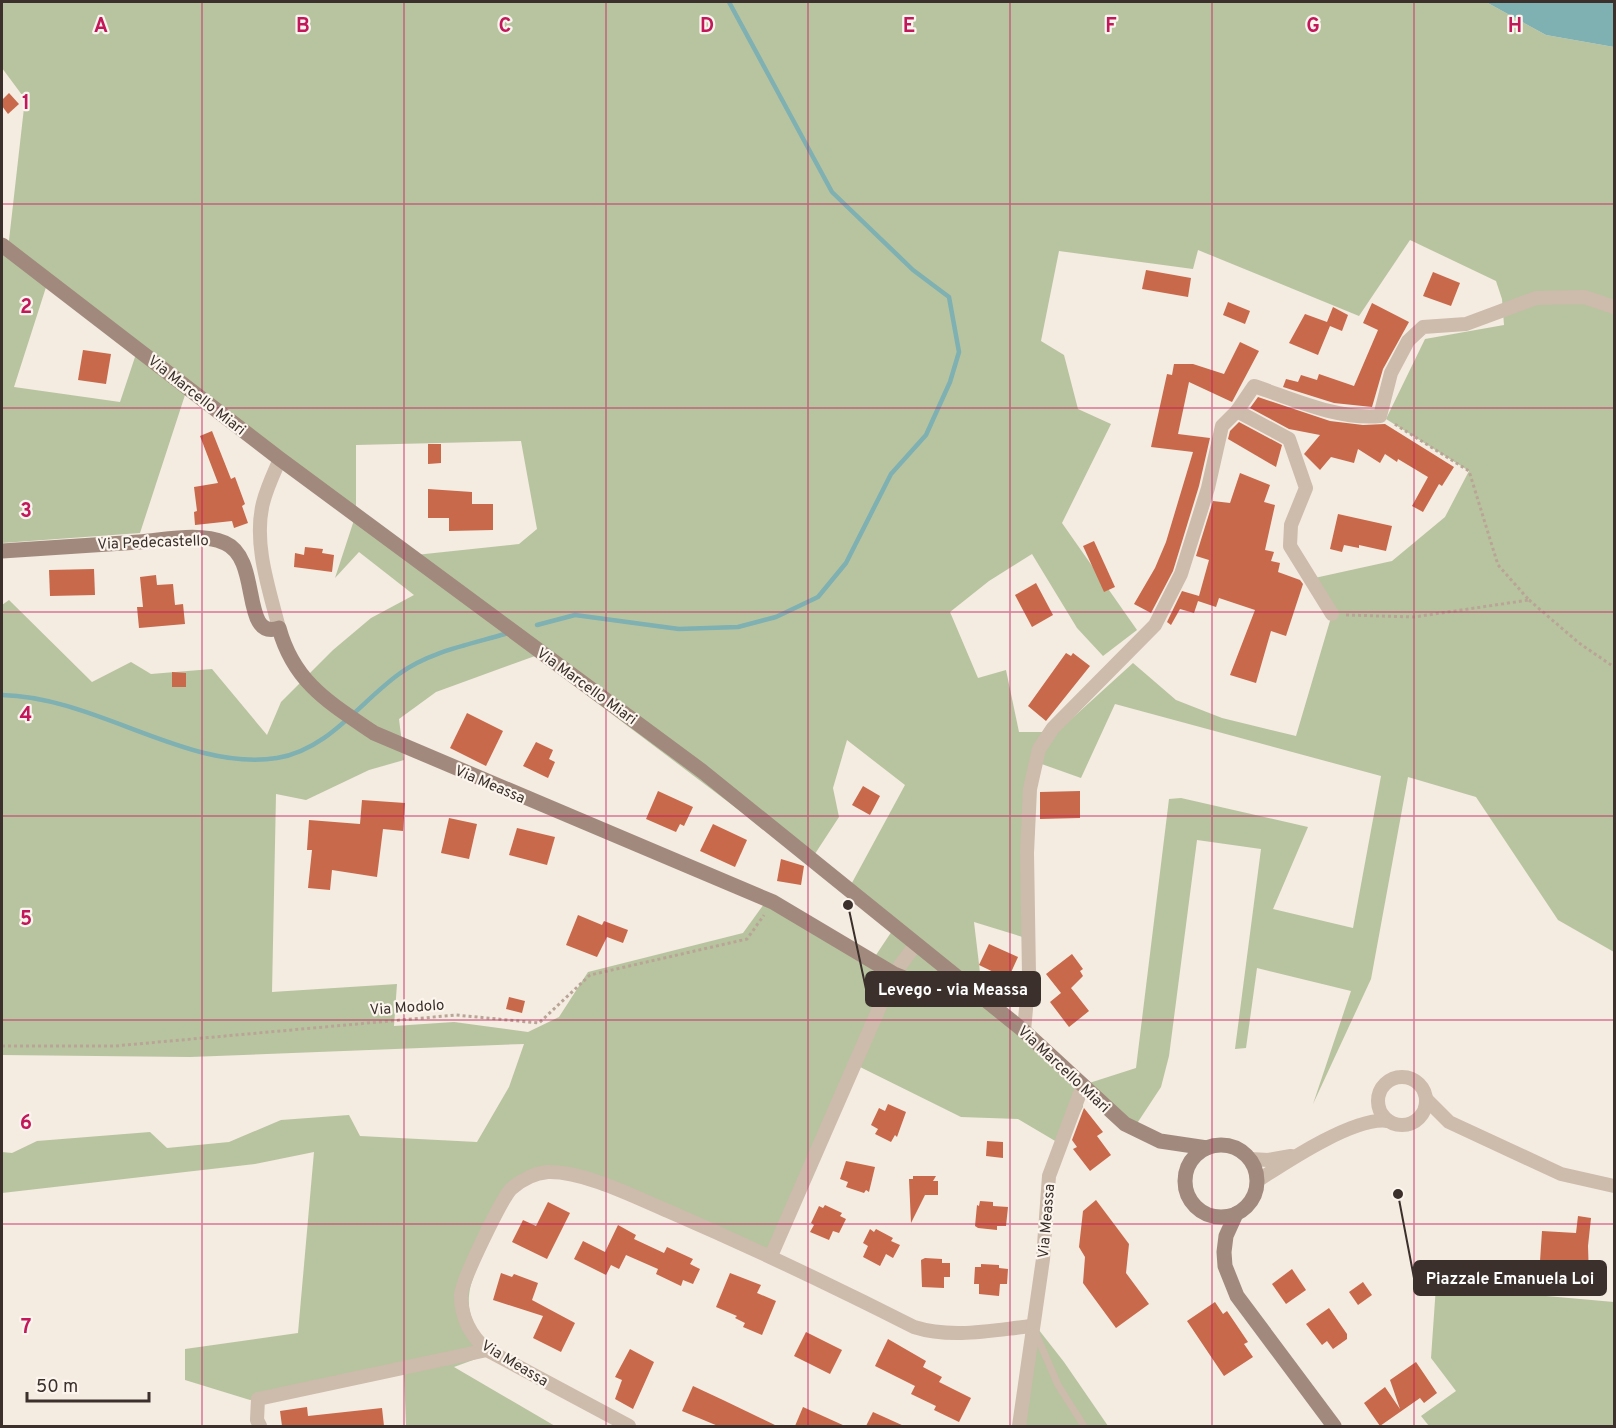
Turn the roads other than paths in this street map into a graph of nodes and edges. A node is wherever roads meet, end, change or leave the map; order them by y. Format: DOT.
graph roads {
  1 [pos="2,245"];
  2 [pos="1614,308"];
  3 [pos="1237,411"];
  4 [pos="280,459"];
  5 [pos="2,551"];
  6 [pos="1332,614"];
  7 [pos="279,628"];
  8 [pos="916,944"];
  9 [pos="894,974"];
  10 [pos="983,998"];
  11 [pos="1024,1031"];
  12 [pos="1083,1085"];
  13 [pos="1427,1100"];
  14 [pos="1378,1102"];
  15 [pos="1388,1121"];
  16 [pos="1364,1122"];
  17 [pos="1160,1140"];
  18 [pos="1207,1148"];
  19 [pos="1299,1154"];
  20 [pos="1250,1159"];
  21 [pos="1188,1169"];
  22 [pos="1257,1181"];
  23 [pos="1614,1186"];
  24 [pos="1206,1213"];
  25 [pos="1236,1214"];
  26 [pos="1224,1252"];
  27 [pos="771,1256"];
  28 [pos="1032,1326"];
  29 [pos="487,1350"];
  30 [pos="260,1426"];
  31 [pos="629,1426"];
  32 [pos="1019,1426"];
  33 [pos="1084,1426"];
  34 [pos="1335,1426"];
  1 -- 4 [label="main road, Via Marcello Miari"];
  2 -- 3 [label="street"];
  3 -- 6 [label="street"];
  3 -- 11 [label="street"];
  4 -- 7 [label="street, Via Meassa"];
  4 -- 8 [label="main road, Via Marcello Miari"];
  5 -- 7 [label="main road, Via Pedecastello"];
  7 -- 9 [label="main road, Via Meassa"];
  8 -- 9 [label="street"];
  8 -- 10 [label="main road, Via Marcello Miari"];
  9 -- 10 [label="main road, Via Meassa"];
  9 -- 27 [label="street"];
  10 -- 11 [label="main road, Via Marcello Miari"];
  11 -- 12 [label="main road, Via Marcello Miari"];
  12 -- 17 [label="main road, Via Marcello Miari"];
  12 -- 28 [label="street, Via Meassa"];
  13 -- 14 [label="street"];
  13 -- 15 [label="street"];
  13 -- 23 [label="street"];
  14 -- 15 [label="street"];
  14 -- 16 [label="street"];
  15 -- 16 [label="street"];
  16 -- 19 [label="street"];
  17 -- 18 [label="main road, Via Marcello Miari"];
  17 -- 21 [label="main road, Via Marcello Miari"];
  18 -- 20 [label="main road, Via Marcello Miari"];
  18 -- 21 [label="main road"];
  19 -- 20 [label="street"];
  19 -- 22 [label="street"];
  20 -- 22 [label="main road"];
  21 -- 24 [label="main road"];
  22 -- 25 [label="main road"];
  24 -- 25 [label="main road"];
  24 -- 26 [label="main road"];
  25 -- 26 [label="main road"];
  26 -- 34 [label="main road"];
  27 -- 28 [label="street, Via Meassa"];
  27 -- 29 [label="street, Via Meassa"];
  28 -- 32 [label="street, Via Meassa"];
  28 -- 33 [label="lane"];
  29 -- 30 [label="street"];
  29 -- 31 [label="street, Via Meassa"];
}
